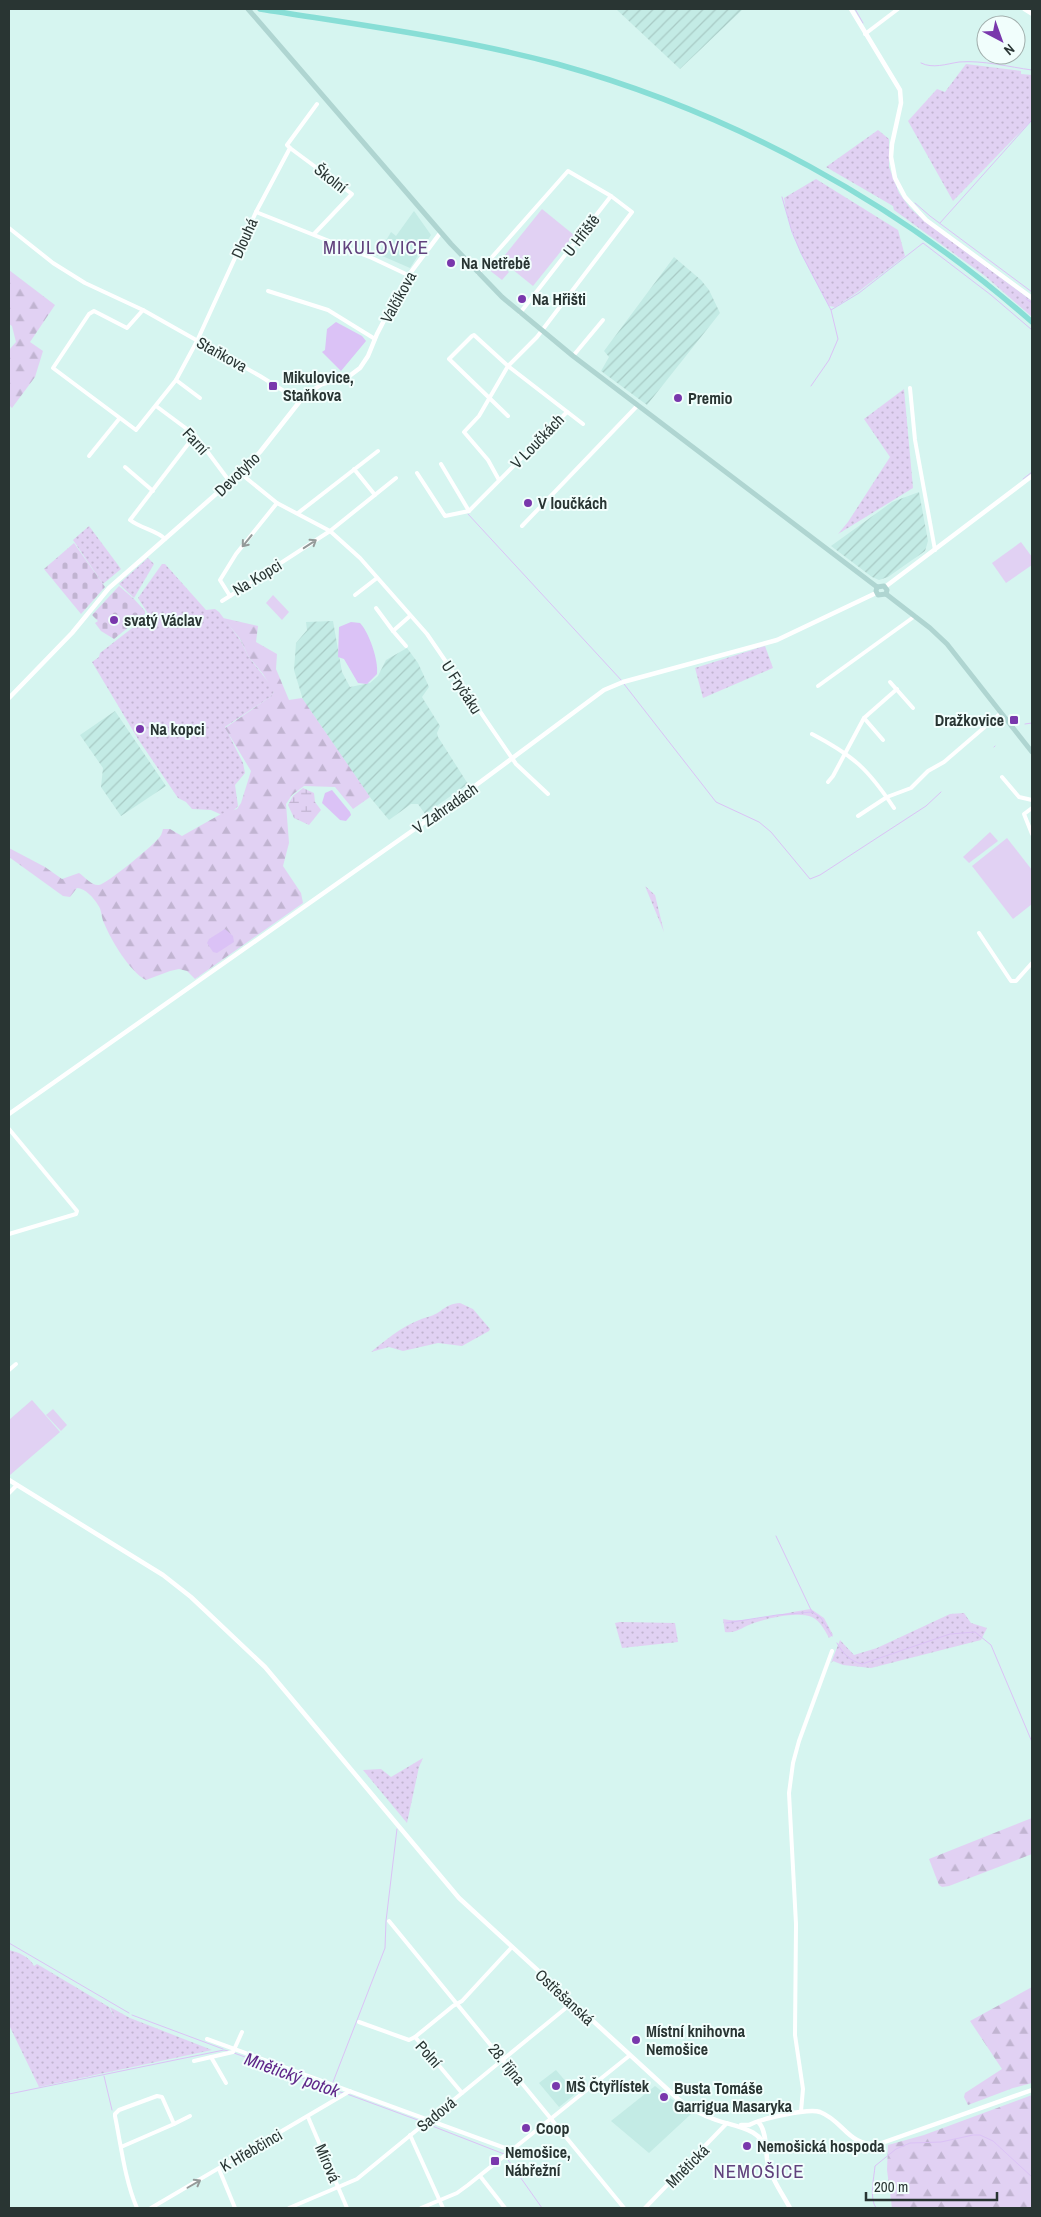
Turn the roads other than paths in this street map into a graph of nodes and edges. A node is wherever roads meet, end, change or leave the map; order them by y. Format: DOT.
graph roads {
  1 [pos="248,9"];
  2 [pos="260,9"];
  3 [pos="851,9"];
  4 [pos="898,9"];
  5 [pos="1024,9"];
  6 [pos="1032,14"];
  7 [pos="865,34"];
  8 [pos="317,104"];
  9 [pos="290,148"];
  10 [pos="611,196"];
  11 [pos="256,212"];
  12 [pos="9,228"];
  13 [pos="441,232"];
  14 [pos="314,234"];
  15 [pos="478,273"];
  16 [pos="408,275"];
  17 [pos="268,291"];
  18 [pos="1032,298"];
  19 [pos="143,310"];
  20 [pos="520,312"];
  21 [pos="603,320"];
  22 [pos="1032,322"];
  23 [pos="541,331"];
  24 [pos="375,339"];
  25 [pos="197,341"];
  26 [pos="574,356"];
  27 [pos="508,366"];
  28 [pos="176,380"];
  29 [pos="910,388"];
  30 [pos="200,398"];
  31 [pos="490,398"];
  32 [pos="300,401"];
  33 [pos="638,405"];
  34 [pos="156,406"];
  35 [pos="567,412"];
  36 [pos="508,416"];
  37 [pos="119,419"];
  38 [pos="583,424"];
  39 [pos="195,435"];
  40 [pos="378,451"];
  41 [pos="89,456"];
  42 [pos="441,464"];
  43 [pos="125,466"];
  44 [pos="354,469"];
  45 [pos="240,473"];
  46 [pos="417,473"];
  47 [pos="1032,476"];
  48 [pos="396,478"];
  49 [pos="499,480"];
  50 [pos="230,482"];
  51 [pos="153,491"];
  52 [pos="375,494"];
  53 [pos="278,503"];
  54 [pos="469,511"];
  55 [pos="298,513"];
  56 [pos="522,526"];
  57 [pos="330,531"];
  58 [pos="165,539"];
  59 [pos="934,550"];
  60 [pos="377,578"];
  61 [pos="885,587"];
  62 [pos="877,590"];
  63 [pos="886,594"];
  64 [pos="355,595"];
  65 [pos="230,596"];
  66 [pos="222,601"];
  67 [pos="376,608"];
  68 [pos="410,616"];
  69 [pos="915,616"];
  70 [pos="393,631"];
  71 [pos="406,646"];
  72 [pos="890,682"];
  73 [pos="818,686"];
  74 [pos="897,689"];
  75 [pos="9,698"];
  76 [pos="914,708"];
  77 [pos="1001,713"];
  78 [pos="864,718"];
  79 [pos="812,734"];
  80 [pos="883,740"];
  81 [pos="1032,752"];
  82 [pos="846,753"];
  83 [pos="512,759"];
  84 [pos="1002,777"];
  85 [pos="828,782"];
  86 [pos="548,794"];
  87 [pos="886,797"];
  88 [pos="1032,800"];
  89 [pos="894,808"];
  90 [pos="1032,808"];
  91 [pos="858,816"];
  92 [pos="1032,834"];
  93 [pos="979,933"];
  94 [pos="1032,963"];
  95 [pos="9,1114"];
  96 [pos="9,1130"];
  97 [pos="9,1234"];
  98 [pos="16,1364"];
  99 [pos="9,1370"];
  100 [pos="9,1480"];
  101 [pos="17,1486"];
  102 [pos="9,1493"];
  103 [pos="832,1651"];
  104 [pos="389,1921"];
  105 [pos="512,1947"];
  106 [pos="572,2003"];
  107 [pos="457,2004"];
  108 [pos="359,2022"];
  109 [pos="242,2032"];
  110 [pos="415,2037"];
  111 [pos="207,2039"];
  112 [pos="235,2049"];
  113 [pos="629,2056"];
  114 [pos="211,2057"];
  115 [pos="503,2059"];
  116 [pos="194,2060"];
  117 [pos="226,2083"];
  118 [pos="1032,2090"];
  119 [pos="348,2093"];
  120 [pos="462,2093"];
  121 [pos="802,2111"];
  122 [pos="190,2116"];
  123 [pos="308,2117"];
  124 [pos="777,2118"];
  125 [pos="551,2119"];
  126 [pos="427,2122"];
  127 [pos="755,2122"];
  128 [pos="174,2124"];
  129 [pos="730,2124"];
  130 [pos="763,2129"];
  131 [pos="753,2134"];
  132 [pos="410,2135"];
  133 [pos="122,2147"];
  134 [pos="510,2152"];
  135 [pos="767,2152"];
  136 [pos="219,2169"];
  137 [pos="480,2176"];
  138 [pos="339,2187"];
  139 [pos="439,2200"];
  140 [pos="136,2208"];
  141 [pos="151,2208"];
  142 [pos="236,2208"];
  143 [pos="289,2208"];
  144 [pos="347,2208"];
  145 [pos="421,2208"];
  146 [pos="443,2208"];
  147 [pos="505,2208"];
  148 [pos="624,2208"];
  149 [pos="645,2208"];
  150 [pos="790,2208"];
  1 -- 13 [label="main road"];
  2 -- 22 [label="main road"];
  3 -- 7 [label="street"];
  4 -- 7 [label="street"];
  5 -- 6 [label="street"];
  7 -- 18 [label="street"];
  8 -- 9 [label="street, Dlouhá"];
  9 -- 11 [label="street, Dlouhá"];
  9 -- 14 [label="street, Školní"];
  10 -- 15 [label="street, U Hřiště"];
  10 -- 20 [label="street, U Hřiště"];
  10 -- 23 [label="street, V Loučkách"];
  11 -- 14 [label="street"];
  11 -- 25 [label="street, Dlouhá"];
  12 -- 19 [label="street, Staňkova"];
  13 -- 15 [label="main road"];
  13 -- 16 [label="street, Valčíkova"];
  14 -- 16 [label="street"];
  15 -- 20 [label="main road"];
  16 -- 24 [label="street, Valčíkova"];
  17 -- 24 [label="street, Valčíkova"];
  19 -- 25 [label="street, Staňkova"];
  19 -- 37 [label="street, Dlouhá"];
  20 -- 23 [label="main road"];
  21 -- 26 [label="street"];
  23 -- 26 [label="main road"];
  23 -- 27 [label="street, V Loučkách"];
  24 -- 32 [label="street, Valčíkova"];
  25 -- 28 [label="street, Dlouhá"];
  25 -- 32 [label="street, Staňkova"];
  26 -- 33 [label="main road"];
  27 -- 31 [label="street, V Loučkách"];
  27 -- 31 [label="street, V Loučkách"];
  27 -- 35 [label="street, V Loučkách"];
  28 -- 30 [label="street"];
  28 -- 34 [label="street, Dlouhá"];
  29 -- 59 [label="street"];
  31 -- 36 [label="street, V Loučkách"];
  31 -- 49 [label="street, V Loučkách"];
  32 -- 45 [label="street, Devotyho"];
  33 -- 56 [label="street"];
  33 -- 62 [label="main road"];
  34 -- 37 [label="street, Dlouhá"];
  34 -- 39 [label="street, Farní"];
  35 -- 38 [label="street"];
  35 -- 49 [label="street, V Loučkách"];
  37 -- 41 [label="street"];
  39 -- 50 [label="street, Farní"];
  39 -- 51 [label="street"];
  40 -- 44 [label="street"];
  42 -- 54 [label="street"];
  43 -- 51 [label="street"];
  44 -- 52 [label="street"];
  44 -- 55 [label="street"];
  45 -- 50 [label="street, Devotyho"];
  45 -- 53 [label="street"];
  46 -- 54 [label="street"];
  47 -- 59 [label="street"];
  48 -- 52 [label="street, Na Kopci"];
  49 -- 54 [label="street, V Loučkách"];
  50 -- 58 [label="street, Devotyho"];
  51 -- 58 [label="street"];
  52 -- 57 [label="street, Na Kopci"];
  53 -- 55 [label="street"];
  53 -- 65 [label="street, Na Kopci, one-way"];
  55 -- 57 [label="street"];
  57 -- 60 [label="street, U Fryčáku"];
  65 -- 57 [label="street, Na Kopci, one-way"];
  58 -- 75 [label="street, Devotyho"];
  59 -- 61 [label="street"];
  60 -- 64 [label="street"];
  60 -- 68 [label="street, U Fryčáku"];
  61 -- 62 [label="main road"];
  61 -- 63 [label="main road"];
  62 -- 63 [label="main road"];
  62 -- 83 [label="street, V Zahradách"];
  63 -- 69 [label="main road"];
  65 -- 66 [label="street"];
  67 -- 70 [label="street"];
  68 -- 70 [label="street"];
  68 -- 83 [label="street, U Fryčáku"];
  69 -- 73 [label="street"];
  69 -- 77 [label="main road"];
  70 -- 71 [label="street"];
  72 -- 74 [label="street"];
  74 -- 76 [label="street"];
  74 -- 78 [label="street"];
  77 -- 81 [label="main road"];
  77 -- 87 [label="street"];
  78 -- 80 [label="street"];
  78 -- 82 [label="street"];
  79 -- 82 [label="street"];
  82 -- 85 [label="street"];
  82 -- 87 [label="street"];
  83 -- 86 [label="street, U Fryčáku"];
  83 -- 95 [label="street, V Zahradách"];
  84 -- 88 [label="street"];
  87 -- 89 [label="street"];
  87 -- 91 [label="street"];
  90 -- 92 [label="street"];
  93 -- 94 [label="street"];
  96 -- 97 [label="street"];
  98 -- 99 [label="street"];
  100 -- 101 [label="street, Ostřešanská"];
  101 -- 102 [label="street"];
  101 -- 105 [label="street, Ostřešanská"];
  103 -- 121 [label="street"];
  104 -- 107 [label="street, 28. října"];
  105 -- 106 [label="street, Ostřešanská"];
  105 -- 107 [label="street"];
  106 -- 113 [label="street, Ostřešanská"];
  106 -- 115 [label="street, Sadová"];
  107 -- 110 [label="street"];
  107 -- 115 [label="street, 28. října"];
  108 -- 110 [label="street, Polní"];
  109 -- 112 [label="street"];
  110 -- 120 [label="street, Polní"];
  111 -- 112 [label="street"];
  112 -- 114 [label="street"];
  112 -- 119 [label="street"];
  113 -- 125 [label="street"];
  113 -- 129 [label="street, Ostřešanská"];
  114 -- 116 [label="street"];
  114 -- 117 [label="street"];
  115 -- 120 [label="street, Sadová"];
  115 -- 125 [label="street, 28. října"];
  118 -- 121 [label="street"];
  119 -- 123 [label="street, K Hřebčinci"];
  119 -- 126 [label="street"];
  120 -- 126 [label="street, Sadová"];
  121 -- 124 [label="street"];
  122 -- 128 [label="street"];
  123 -- 136 [label="street, K Hřebčinci"];
  123 -- 138 [label="street, Mírová"];
  124 -- 127 [label="street"];
  124 -- 130 [label="street"];
  125 -- 134 [label="street"];
  125 -- 148 [label="street, 28. října"];
  126 -- 132 [label="street, Sadová"];
  126 -- 134 [label="street"];
  127 -- 129 [label="street"];
  127 -- 130 [label="street"];
  127 -- 131 [label="street"];
  128 -- 133 [label="street"];
  128 -- 133 [label="street"];
  129 -- 131 [label="street, Ostřešanská"];
  129 -- 149 [label="street, Mnětická"];
  130 -- 131 [label="street"];
  130 -- 135 [label="street"];
  131 -- 135 [label="street"];
  132 -- 138 [label="street, Sadová"];
  132 -- 139 [label="street"];
  133 -- 140 [label="street"];
  134 -- 137 [label="street"];
  135 -- 150 [label="street"];
  141 -- 136 [label="street, K Hřebčinci, one-way"];
  136 -- 142 [label="street"];
  137 -- 139 [label="street"];
  137 -- 147 [label="street"];
  138 -- 143 [label="street, Sadová"];
  138 -- 144 [label="street, Mírová"];
  139 -- 145 [label="street"];
  139 -- 146 [label="street"];
}
